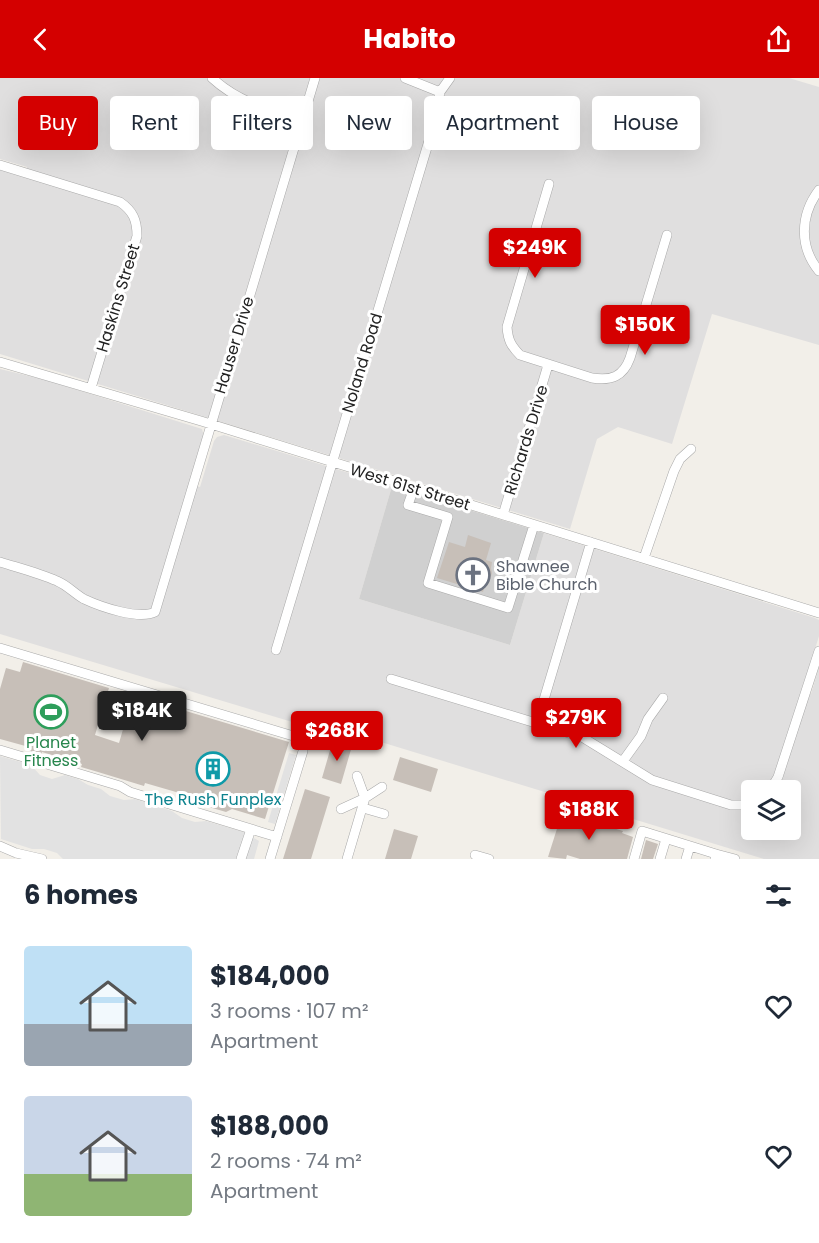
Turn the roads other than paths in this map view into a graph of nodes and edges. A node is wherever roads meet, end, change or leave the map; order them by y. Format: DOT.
graph roads {
  1 [pos="212,78"];
  2 [pos="315,78"];
  3 [pos="405,78"];
  4 [pos="450,78"];
  5 [pos="440,92"];
  6 [pos="233,96"];
  7 [pos="310,96"];
  8 [pos="293,150"];
  9 [pos="0,165"];
  10 [pos="549,184"];
  11 [pos="819,190"];
  12 [pos="667,235"];
  13 [pos="819,271"];
  14 [pos="0,362"];
  15 [pos="548,365"];
  16 [pos="91,388"];
  17 [pos="211,425"];
  18 [pos="691,449"];
  19 [pos="332,463"];
  20 [pos="414,488"];
  21 [pos="503,515"];
  22 [pos="534,525"];
  23 [pos="591,542"];
  24 [pos="645,558"];
  25 [pos="0,562"];
  26 [pos="819,613"];
  27 [pos="0,648"];
  28 [pos="276,650"];
  29 [pos="819,651"];
  30 [pos="391,679"];
  31 [pos="663,698"];
  32 [pos="537,723"];
  33 [pos="0,750"];
  34 [pos="623,761"];
  35 [pos="357,776"];
  36 [pos="776,780"];
  37 [pos="382,787"];
  38 [pos="364,803"];
  39 [pos="741,805"];
  40 [pos="341,809"];
  41 [pos="384,814"];
  42 [pos="251,829"];
  43 [pos="277,837"];
  44 [pos="666,838"];
  45 [pos="0,846"];
  46 [pos="690,846"];
  47 [pos="475,855"];
  48 [pos="715,856"];
  49 [pos="42,859"];
  50 [pos="242,859"];
  51 [pos="270,859"];
  52 [pos="347,859"];
  53 [pos="489,859"];
  54 [pos="634,859"];
  55 [pos="660,859"];
  56 [pos="686,859"];
  57 [pos="735,859"];
  1 -- 6 [label="street"];
  2 -- 7 [label="street, Hauser Drive"];
  3 -- 5 [label="street"];
  4 -- 5 [label="street, Noland Road"];
  5 -- 19 [label="street, Noland Road"];
  8 -- 17 [label="street, Hauser Drive"];
  9 -- 16 [label="street, Haskins Street"];
  10 -- 15 [label="street"];
  11 -- 13 [label="street"];
  12 -- 15 [label="street"];
  14 -- 16 [label="street, West 61st Street"];
  15 -- 21 [label="street, Richards Drive"];
  16 -- 17 [label="street, West 61st Street"];
  17 -- 19 [label="street, West 61st Street"];
  17 -- 25 [label="street, Hauser Drive"];
  18 -- 24 [label="street"];
  19 -- 20 [label="street, West 61st Street"];
  19 -- 28 [label="street, Noland Road"];
  20 -- 21 [label="street, West 61st Street"];
  20 -- 22 [label="street"];
  21 -- 22 [label="street, West 61st Street"];
  22 -- 23 [label="street, West 61st Street"];
  23 -- 24 [label="street, West 61st Street"];
  23 -- 32 [label="street"];
  24 -- 26 [label="street, West 61st Street"];
  27 -- 43 [label="street"];
  29 -- 36 [label="street"];
  30 -- 32 [label="street"];
  31 -- 34 [label="street"];
  32 -- 34 [label="street"];
  33 -- 42 [label="street"];
  34 -- 39 [label="street"];
  35 -- 38 [label="street"];
  37 -- 38 [label="street"];
  38 -- 40 [label="street"];
  38 -- 41 [label="street"];
  38 -- 52 [label="street"];
  42 -- 43 [label="street"];
  42 -- 50 [label="street"];
  43 -- 51 [label="street"];
  44 -- 46 [label="street"];
  44 -- 54 [label="street"];
  44 -- 55 [label="street"];
  45 -- 49 [label="street"];
  46 -- 48 [label="street"];
  46 -- 56 [label="street"];
  47 -- 53 [label="street"];
  48 -- 57 [label="street"];
}
